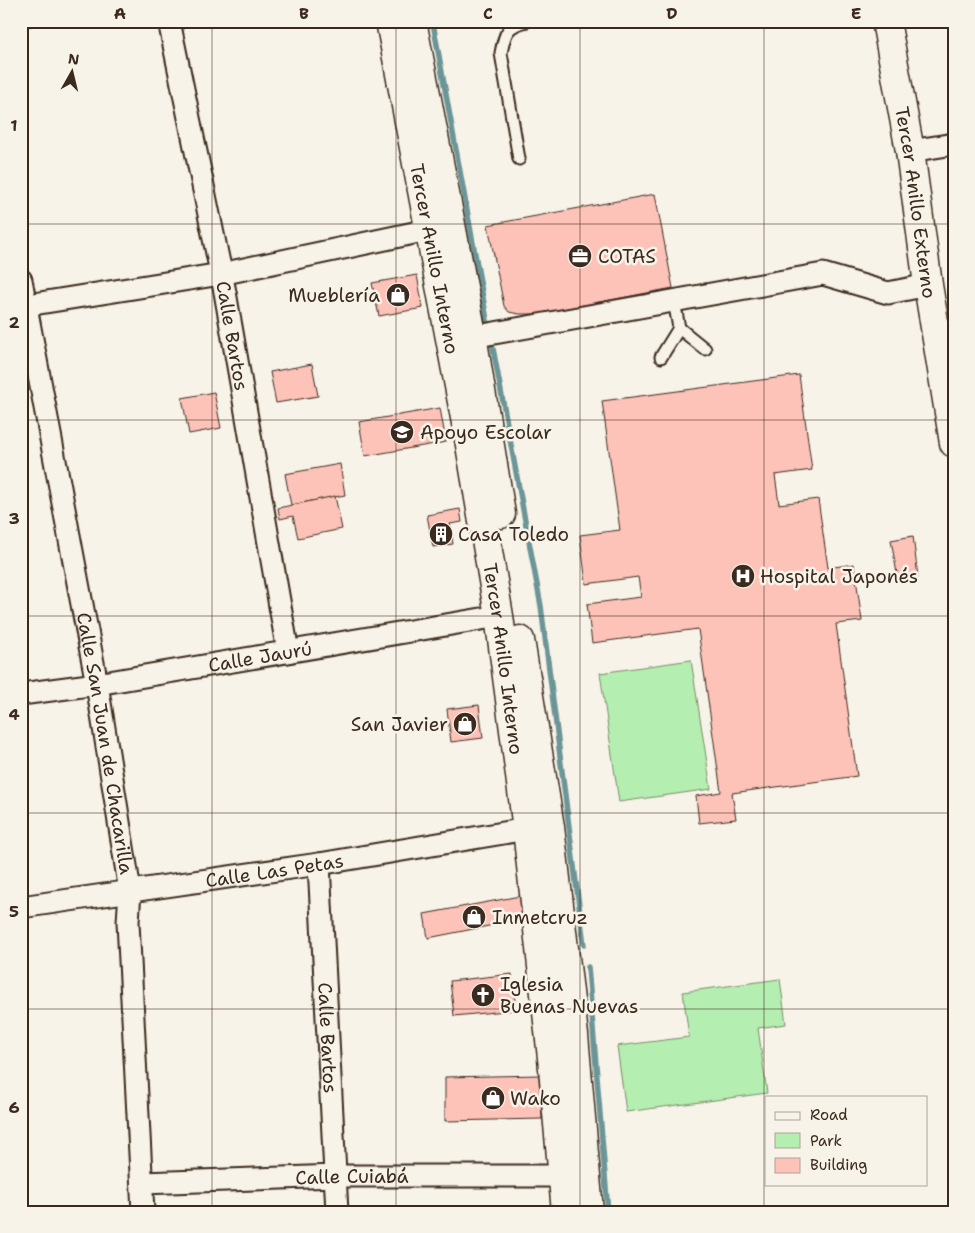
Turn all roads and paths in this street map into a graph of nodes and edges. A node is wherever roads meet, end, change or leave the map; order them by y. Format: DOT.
graph roads {
  1 [pos="169,21"];
  2 [pos="390,21"];
  3 [pos="412,21"];
  4 [pos="527,21"];
  5 [pos="886,21"];
  6 [pos="411,135"];
  7 [pos="954,144"];
  8 [pos="910,151"];
  9 [pos="519,159"];
  10 [pos="428,230"];
  11 [pos="221,274"];
  12 [pos="21,280"];
  13 [pos="928,285"];
  14 [pos="674,301"];
  15 [pos="24,306"];
  16 [pos="679,328"];
  17 [pos="472,337"];
  18 [pos="704,350"];
  19 [pos="661,357"];
  20 [pos="954,443"];
  21 [pos="507,554"];
  22 [pos="497,606"];
  23 [pos="288,652"];
  24 [pos="97,684"];
  25 [pos="21,694"];
  26 [pos="528,830"];
  27 [pos="319,864"];
  28 [pos="130,890"];
  29 [pos="21,907"];
  30 [pos="544,988"];
  31 [pos="574,1036"];
  32 [pos="581,1112"];
  33 [pos="335,1176"];
  34 [pos="563,1176"];
  35 [pos="142,1183"];
  36 [pos="143,1212"];
  37 [pos="337,1212"];
  38 [pos="566,1212"];
  39 [pos="574,1212"];
  40 [pos="589,1212"];
  1 -- 11 [label="street, Calle Bartos"];
  2 -- 6 [label="main road, Tercer Anillo Interno"];
  3 -- 17 [label="main road, Tercer Anillo Interno"];
  4 -- 9 [label="lane"];
  5 -- 8 [label="main road, Tercer Anillo Externo"];
  6 -- 10 [label="main road, Tercer Anillo Interno"];
  6 -- 17 [label="main road"];
  7 -- 8 [label="street"];
  8 -- 13 [label="main road, Tercer Anillo Externo"];
  10 -- 11 [label="street"];
  10 -- 22 [label="main road, Tercer Anillo Interno"];
  11 -- 15 [label="street"];
  11 -- 23 [label="street, Calle Bartos"];
  12 -- 15 [label="street, Calle San Juan de Chacarilla"];
  13 -- 14 [label="street"];
  13 -- 20 [label="main road, Tercer Anillo Externo"];
  14 -- 16 [label="lane"];
  14 -- 17 [label="street"];
  15 -- 24 [label="street, Calle San Juan de Chacarilla"];
  16 -- 18 [label="lane"];
  16 -- 19 [label="lane"];
  17 -- 21 [label="main road, Tercer Anillo Interno"];
  17 -- 22 [label="main road"];
  21 -- 26 [label="main road"];
  21 -- 31 [label="main road, Tercer Anillo Interno"];
  22 -- 23 [label="street, Calle Jaurú"];
  22 -- 26 [label="main road, Tercer Anillo Interno"];
  23 -- 24 [label="street, Calle Jaurú"];
  24 -- 25 [label="street, Calle Jaurú"];
  24 -- 28 [label="street, Calle San Juan de Chacarilla"];
  26 -- 27 [label="street, Calle Las Petas"];
  26 -- 30 [label="main road, Tercer Anillo Interno"];
  26 -- 31 [label="main road"];
  27 -- 28 [label="street, Calle Las Petas"];
  27 -- 33 [label="street, Calle Bartos"];
  28 -- 29 [label="street, Calle Las Petas"];
  28 -- 35 [label="street, Calle San Juan de Chacarilla"];
  30 -- 32 [label="main road"];
  30 -- 34 [label="main road, Tercer Anillo Interno"];
  31 -- 32 [label="main road, Tercer Anillo Interno"];
  32 -- 40 [label="main road, Tercer Anillo Interno"];
  33 -- 34 [label="street, Calle Cuiabá"];
  33 -- 35 [label="street, Calle Cuiabá"];
  33 -- 37 [label="street, Calle Bartos"];
  34 -- 38 [label="main road, Tercer Anillo Interno"];
  34 -- 39 [label="main road"];
  35 -- 36 [label="street, Calle San Juan de Chacarilla"];
}
